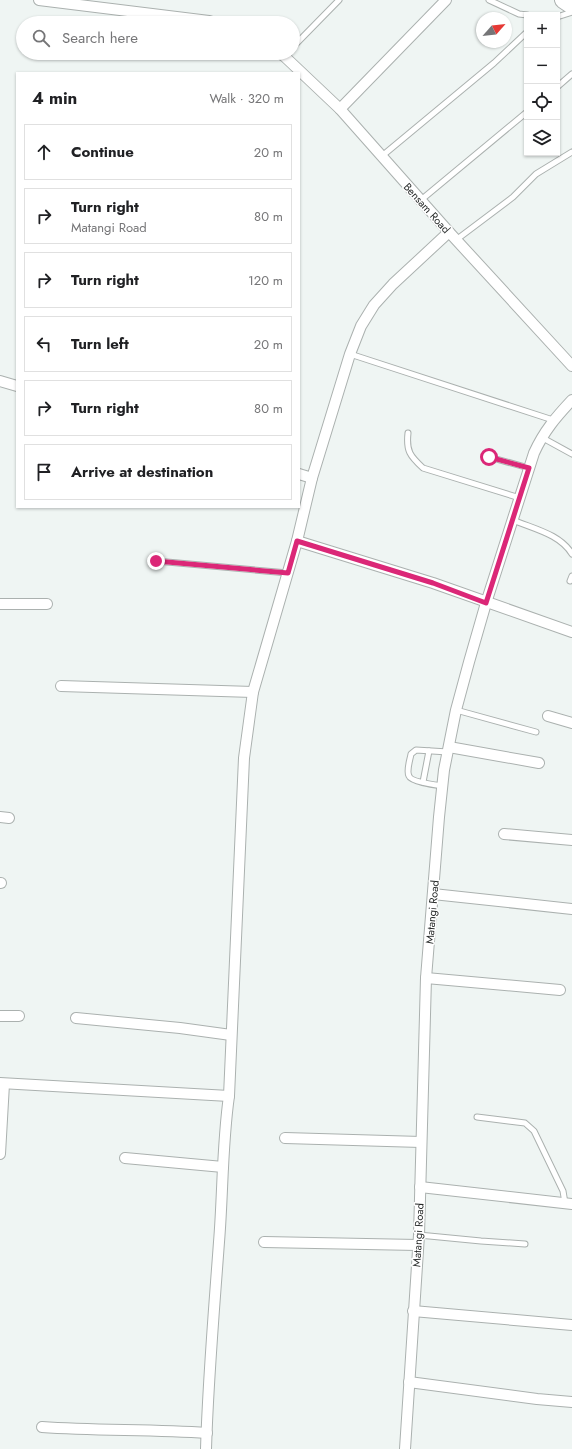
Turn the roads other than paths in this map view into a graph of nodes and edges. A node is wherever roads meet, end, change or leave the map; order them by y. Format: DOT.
graph roads {
  1 [pos="39,0"];
  2 [pos="339,0"];
  3 [pos="446,0"];
  4 [pos="489,0"];
  5 [pos="563,0"];
  6 [pos="572,6"];
  7 [pos="572,12"];
  8 [pos="524,15"];
  9 [pos="169,16"];
  10 [pos="560,16"];
  11 [pos="524,35"];
  12 [pos="300,40"];
  13 [pos="288,60"];
  14 [pos="299,72"];
  15 [pos="300,73"];
  16 [pos="572,74"];
  17 [pos="560,84"];
  18 [pos="340,109"];
  19 [pos="524,114"];
  20 [pos="572,152"];
  21 [pos="382,156"];
  22 [pos="421,200"];
  23 [pos="453,236"];
  24 [pos="350,354"];
  25 [pos="572,366"];
  26 [pos="0,381"];
  27 [pos="16,386"];
  28 [pos="572,400"];
  29 [pos="554,420"];
  30 [pos="408,433"];
  31 [pos="542,437"];
  32 [pos="572,454"];
  33 [pos="489,457"];
  34 [pos="529,468"];
  35 [pos="300,474"];
  36 [pos="312,478"];
  37 [pos="520,498"];
  38 [pos="513,520"];
  39 [pos="297,541"];
  40 [pos="572,554"];
  41 [pos="156,561"];
  42 [pos="288,573"];
  43 [pos="486,603"];
  44 [pos="0,604"];
  45 [pos="47,604"];
  46 [pos="572,632"];
  47 [pos="61,686"];
  48 [pos="253,692"];
  49 [pos="456,710"];
  50 [pos="548,716"];
  51 [pos="572,722"];
  52 [pos="536,732"];
  53 [pos="448,750"];
  54 [pos="429,751"];
  55 [pos="539,763"];
  56 [pos="423,782"];
  57 [pos="442,786"];
  58 [pos="504,834"];
  59 [pos="572,840"];
  60 [pos="433,894"];
  61 [pos="572,908"];
  62 [pos="426,978"];
  63 [pos="560,990"];
  64 [pos="0,1016"];
  65 [pos="19,1016"];
  66 [pos="76,1018"];
  67 [pos="231,1035"];
  68 [pos="2,1084"];
  69 [pos="229,1096"];
  70 [pos="477,1117"];
  71 [pos="285,1138"];
  72 [pos="421,1142"];
  73 [pos="0,1154"];
  74 [pos="125,1158"];
  75 [pos="223,1167"];
  76 [pos="420,1187"];
  77 [pos="569,1204"];
  78 [pos="418,1240"];
  79 [pos="264,1242"];
  80 [pos="525,1244"];
  81 [pos="413,1311"];
  82 [pos="572,1325"];
  83 [pos="409,1382"];
  84 [pos="572,1402"];
  85 [pos="42,1427"];
  86 [pos="207,1433"];
  87 [pos="206,1449"];
  88 [pos="405,1449"];
  1 -- 9 [label="street"];
  2 -- 12 [label="lane"];
  3 -- 18 [label="street"];
  4 -- 8 [label="lane"];
  5 -- 6 [label="main road"];
  7 -- 10 [label="lane"];
  11 -- 21 [label="lane"];
  13 -- 14 [label="street, Bensam Road"];
  15 -- 18 [label="street, Bensam Road"];
  16 -- 17 [label="lane"];
  18 -- 21 [label="street, Bensam Road"];
  19 -- 22 [label="lane"];
  20 -- 23 [label="lane"];
  21 -- 22 [label="street, Bensam Road"];
  22 -- 23 [label="street, Bensam Road"];
  23 -- 24 [label="street"];
  23 -- 25 [label="street, Bensam Road"];
  24 -- 29 [label="lane"];
  24 -- 36 [label="street"];
  26 -- 27 [label="street"];
  28 -- 29 [label="street, Matangi Road"];
  29 -- 31 [label="street, Matangi Road"];
  30 -- 37 [label="lane"];
  31 -- 32 [label="lane"];
  31 -- 34 [label="street, Matangi Road"];
  33 -- 34 [label="lane"];
  34 -- 37 [label="street, Matangi Road"];
  35 -- 36 [label="street"];
  36 -- 39 [label="street"];
  37 -- 38 [label="street, Matangi Road"];
  38 -- 40 [label="lane"];
  38 -- 43 [label="street, Matangi Road"];
  39 -- 42 [label="street"];
  39 -- 43 [label="street"];
  41 -- 42 [label="lane"];
  42 -- 48 [label="street"];
  43 -- 46 [label="street"];
  43 -- 49 [label="street, Matangi Road"];
  44 -- 45 [label="street"];
  47 -- 48 [label="street"];
  48 -- 67 [label="street"];
  49 -- 52 [label="lane"];
  49 -- 53 [label="street, Matangi Road"];
  50 -- 51 [label="street"];
  53 -- 54 [label="lane"];
  53 -- 55 [label="street"];
  53 -- 57 [label="street, Matangi Road"];
  54 -- 56 [label="lane"];
  54 -- 56 [label="lane"];
  56 -- 57 [label="lane"];
  57 -- 60 [label="street, Matangi Road"];
  58 -- 59 [label="street"];
  60 -- 61 [label="street"];
  60 -- 62 [label="street, Matangi Road"];
  62 -- 63 [label="street"];
  62 -- 72 [label="street, Matangi Road"];
  64 -- 65 [label="street"];
  66 -- 67 [label="street"];
  67 -- 69 [label="street"];
  68 -- 69 [label="street"];
  68 -- 73 [label="street"];
  69 -- 75 [label="street"];
  70 -- 77 [label="lane"];
  71 -- 72 [label="street"];
  72 -- 76 [label="street, Matangi Road"];
  74 -- 75 [label="street"];
  75 -- 86 [label="street"];
  76 -- 77 [label="street"];
  76 -- 78 [label="street, Matangi Road"];
  78 -- 79 [label="street"];
  78 -- 80 [label="lane"];
  78 -- 81 [label="street, Matangi Road"];
  81 -- 82 [label="street"];
  81 -- 83 [label="street, Matangi Road"];
  83 -- 84 [label="street"];
  83 -- 88 [label="street, Matangi Road"];
  85 -- 86 [label="street"];
  86 -- 87 [label="street"];
}
